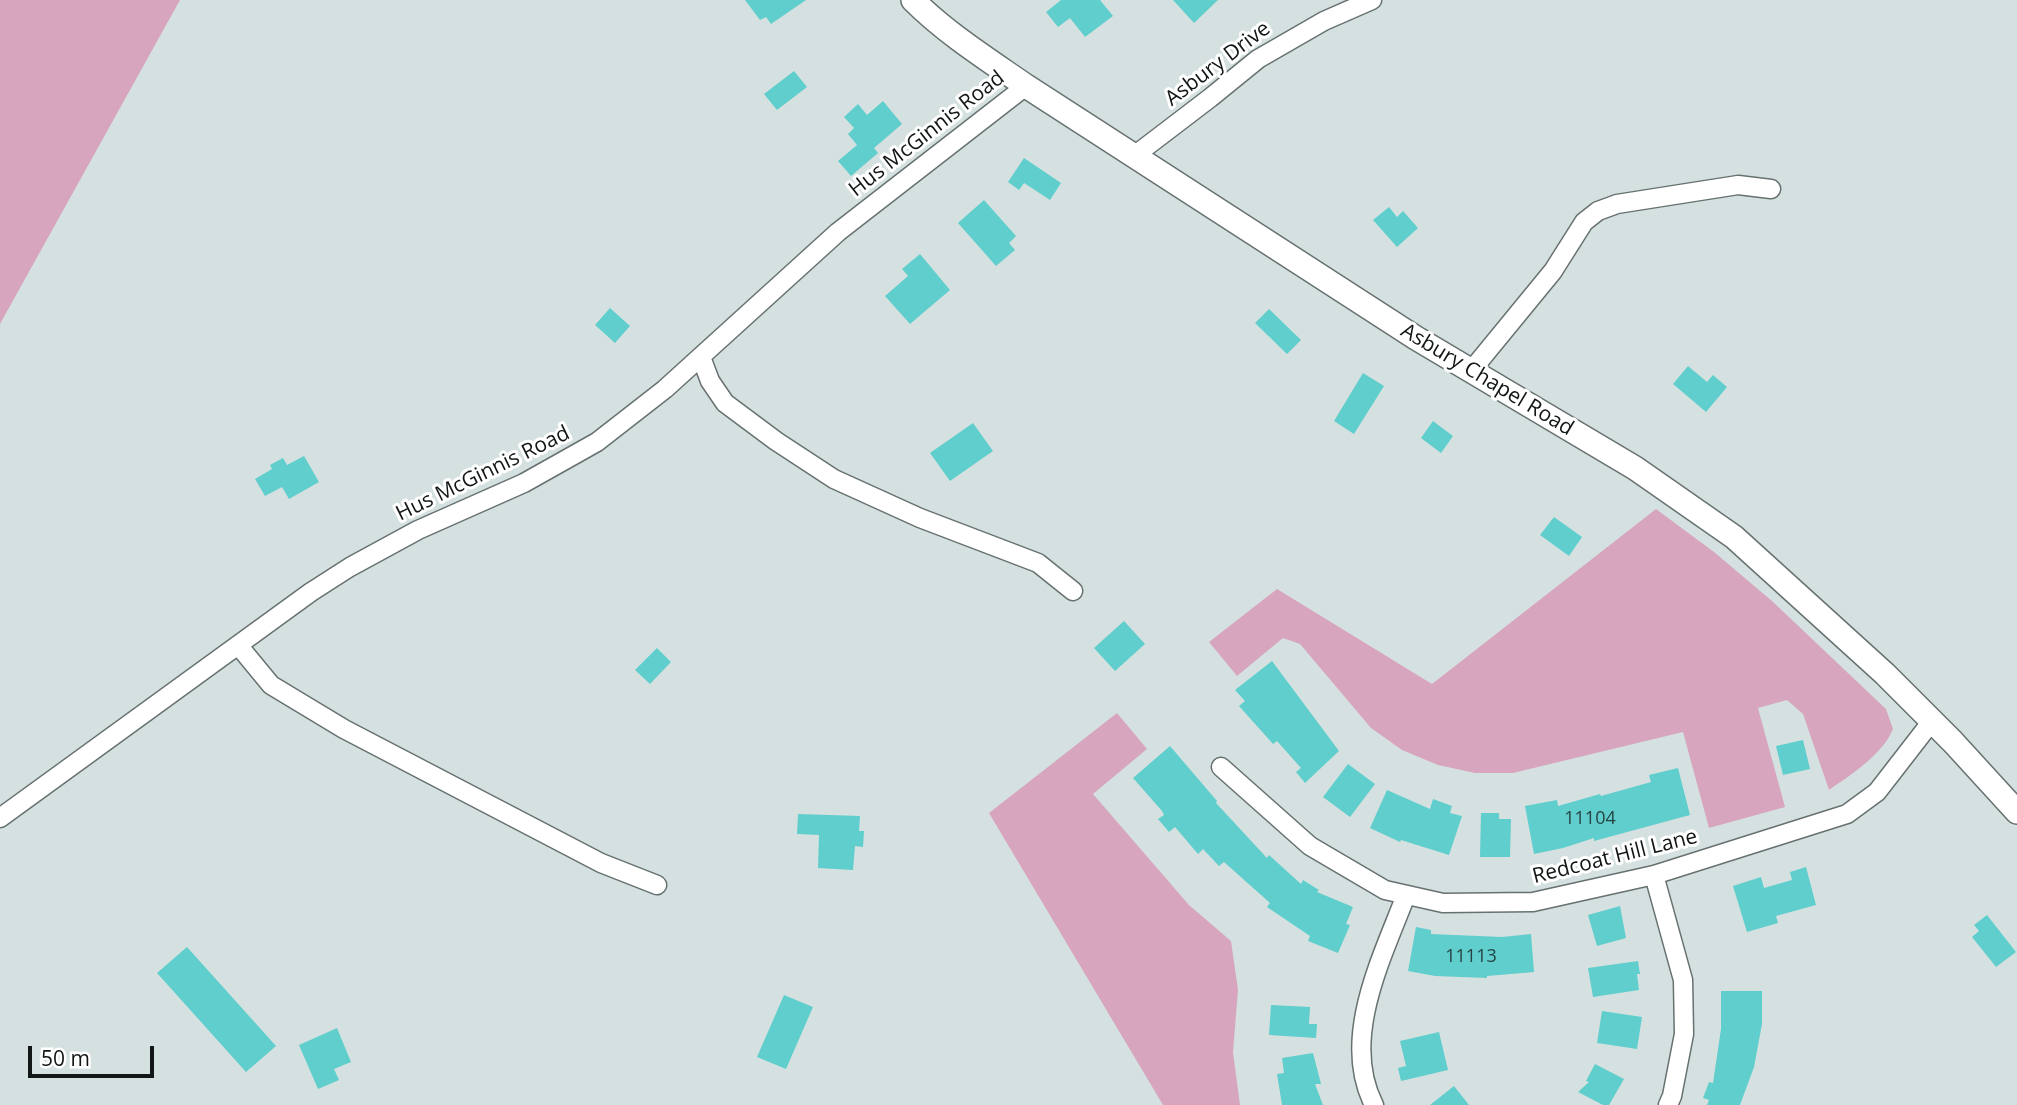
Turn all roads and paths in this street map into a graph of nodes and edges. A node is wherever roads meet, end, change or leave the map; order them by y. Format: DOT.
graph roads {
  1 [pos="913,0"];
  2 [pos="1372,0"];
  3 [pos="1026,86"];
  4 [pos="1134,156"];
  5 [pos="1771,189"];
  6 [pos="701,357"];
  7 [pos="1471,371"];
  8 [pos="1073,591"];
  9 [pos="238,645"];
  10 [pos="1932,721"];
  11 [pos="1221,767"];
  12 [pos="2017,812"];
  13 [pos="0,818"];
  14 [pos="1654,875"];
  15 [pos="657,885"];
  16 [pos="1406,895"];
  17 [pos="1374,1105"];
  18 [pos="1668,1105"];
  1 -- 3 [label="main road, Asbury Chapel Road"];
  2 -- 4 [label="street, Asbury Drive"];
  3 -- 4 [label="main road, Asbury Chapel Road"];
  3 -- 6 [label="street, Hus McGinnis Road"];
  4 -- 7 [label="main road, Asbury Chapel Road"];
  5 -- 7 [label="street"];
  6 -- 8 [label="street"];
  6 -- 9 [label="street, Hus McGinnis Road"];
  7 -- 10 [label="main road, Asbury Chapel Road"];
  9 -- 13 [label="street, Hus McGinnis Road"];
  9 -- 15 [label="street"];
  10 -- 12 [label="main road, Asbury Chapel Road"];
  10 -- 14 [label="street, Redcoat Hill Lane"];
  11 -- 16 [label="street, Redcoat Hill Lane"];
  14 -- 16 [label="street, Redcoat Hill Lane"];
  14 -- 18 [label="street"];
  16 -- 17 [label="street"];
}
